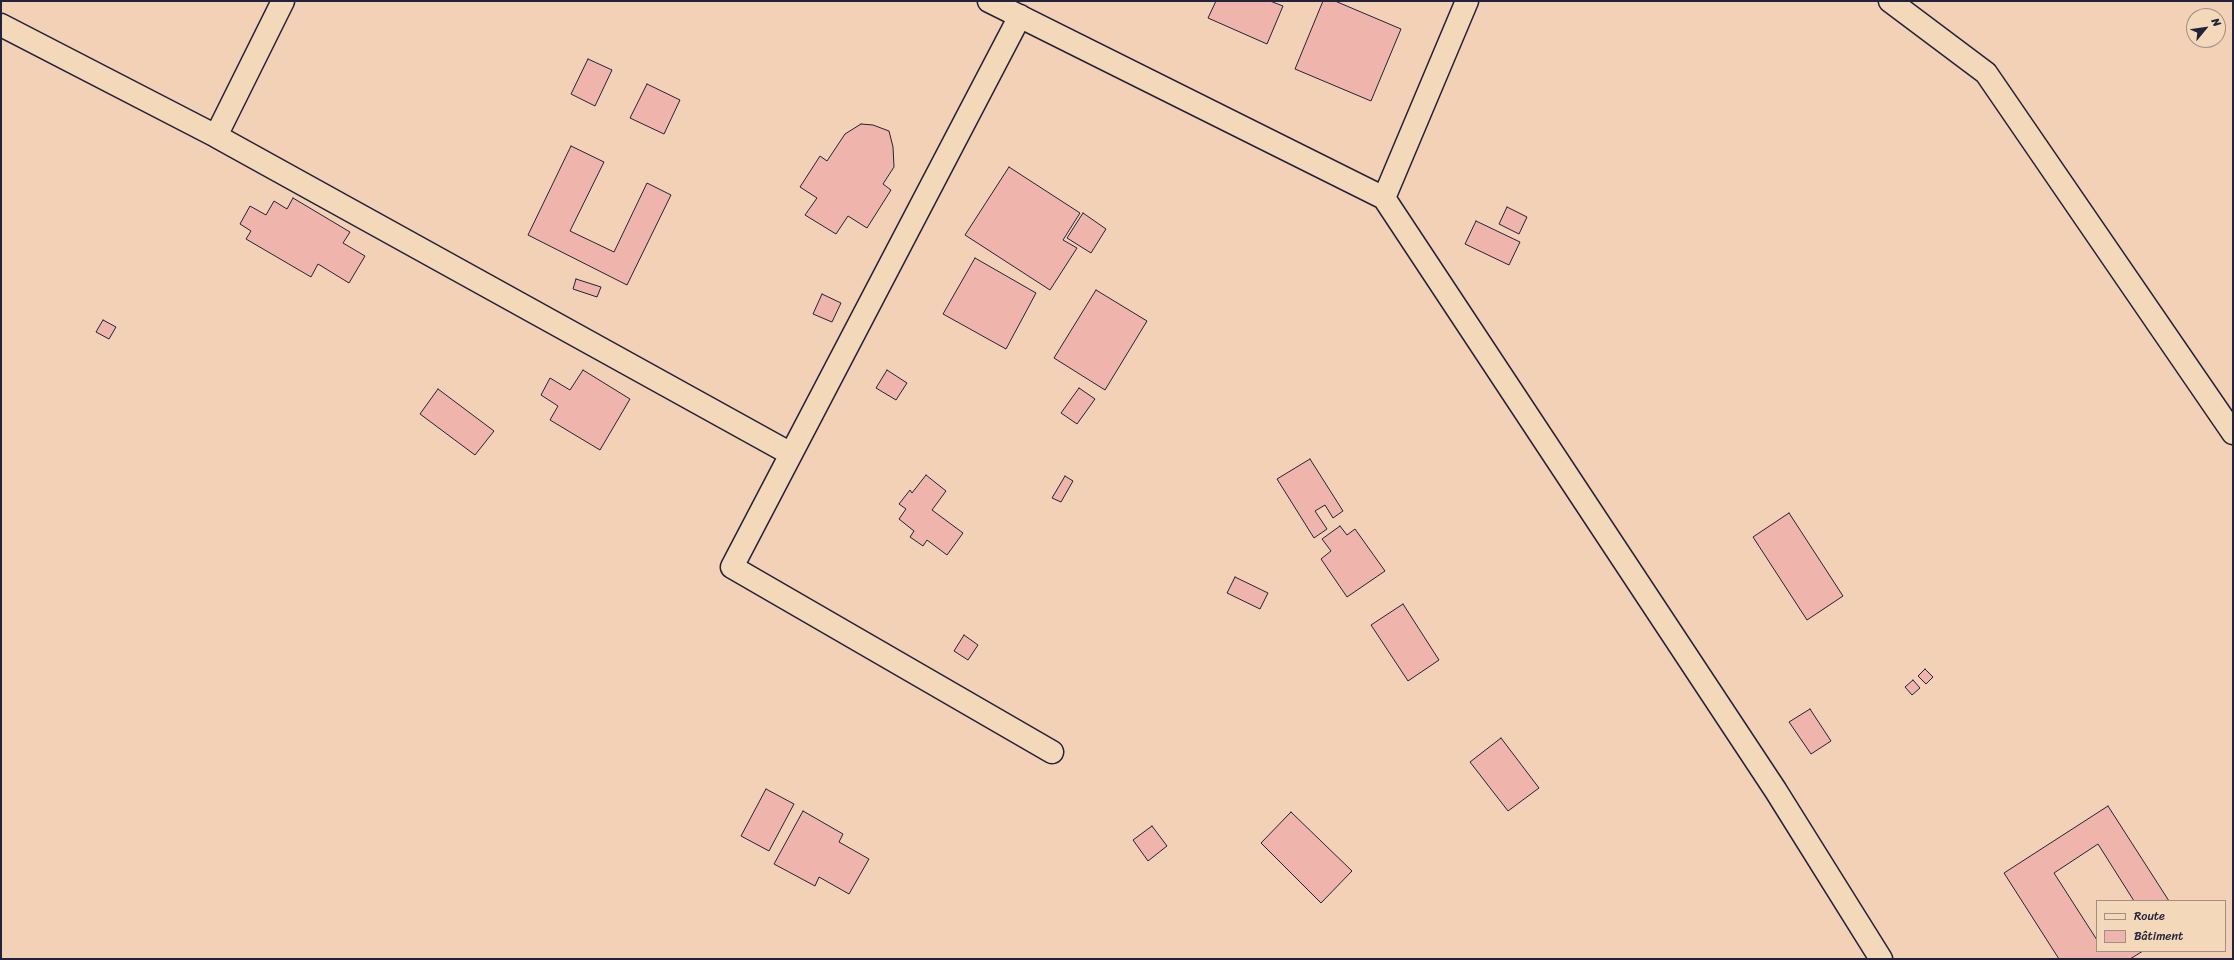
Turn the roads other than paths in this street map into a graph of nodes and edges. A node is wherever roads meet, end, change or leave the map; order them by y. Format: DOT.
graph roads {
  1 [pos="283,1"];
  2 [pos="989,1"];
  3 [pos="1467,1"];
  4 [pos="1890,1"];
  5 [pos="1020,16"];
  6 [pos="1,25"];
  7 [pos="216,136"];
  8 [pos="1384,198"];
  9 [pos="2233,434"];
  10 [pos="791,454"];
  11 [pos="1052,752"];
  12 [pos="1881,959"];
  1 -- 7 [label="street"];
  2 -- 5 [label="street"];
  3 -- 8 [label="street"];
  4 -- 9 [label="street"];
  5 -- 8 [label="street"];
  5 -- 10 [label="street"];
  6 -- 7 [label="street"];
  7 -- 10 [label="street"];
  8 -- 12 [label="street"];
  10 -- 11 [label="street"];
}
